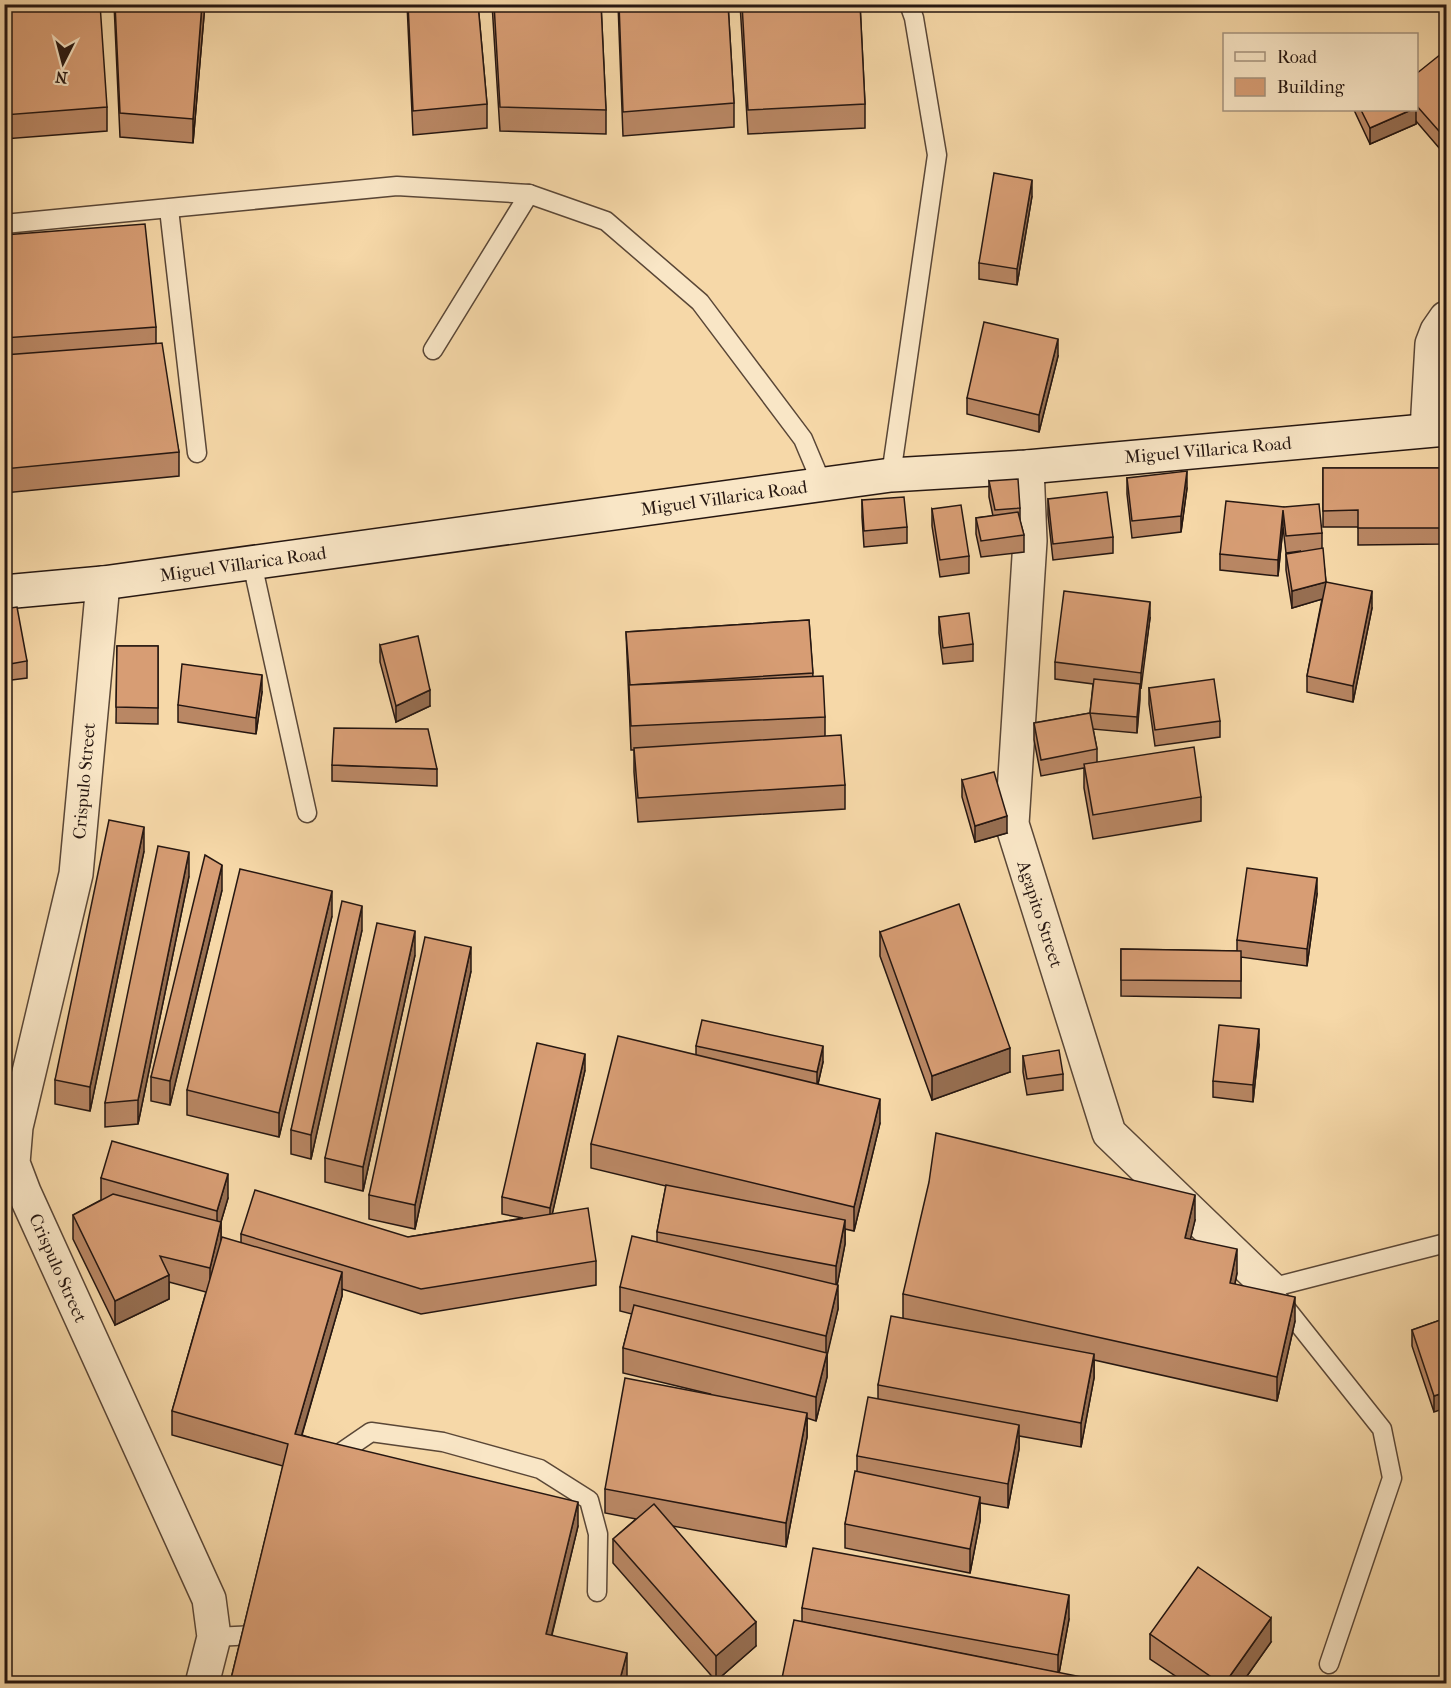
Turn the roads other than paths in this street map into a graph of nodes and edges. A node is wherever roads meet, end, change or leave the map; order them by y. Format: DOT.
graph roads {
  1 [pos="909,4"];
  2 [pos="529,194"];
  3 [pos="169,208"];
  4 [pos="4,224"];
  5 [pos="1446,318"];
  6 [pos="434,350"];
  7 [pos="1437,429"];
  8 [pos="197,453"];
  9 [pos="1027,467"];
  10 [pos="891,476"];
  11 [pos="822,484"];
  12 [pos="252,563"];
  13 [pos="103,583"];
  14 [pos="4,592"];
  15 [pos="308,813"];
  16 [pos="1446,1243"];
  17 [pos="1270,1288"];
  18 [pos="330,1478"];
  19 [pos="597,1592"];
  20 [pos="277,1621"];
  21 [pos="214,1637"];
  22 [pos="1329,1664"];
  23 [pos="202,1683"];
  1 -- 10 [label="lane"];
  2 -- 3 [label="lane"];
  2 -- 6 [label="lane"];
  2 -- 11 [label="lane"];
  3 -- 4 [label="lane"];
  3 -- 8 [label="lane"];
  5 -- 7 [label="street"];
  7 -- 9 [label="street, Miguel Villarica Road"];
  9 -- 10 [label="street, Miguel Villarica Road"];
  9 -- 17 [label="street, Agapito Street"];
  10 -- 11 [label="street, Miguel Villarica Road"];
  11 -- 12 [label="street, Miguel Villarica Road"];
  12 -- 13 [label="street, Miguel Villarica Road"];
  12 -- 15 [label="lane"];
  13 -- 14 [label="street, Miguel Villarica Road"];
  13 -- 21 [label="street, Crispulo Street"];
  16 -- 17 [label="lane"];
  17 -- 22 [label="lane"];
  18 -- 19 [label="lane"];
  20 -- 21 [label="lane"];
  21 -- 23 [label="street, Crispulo Street"];
}
